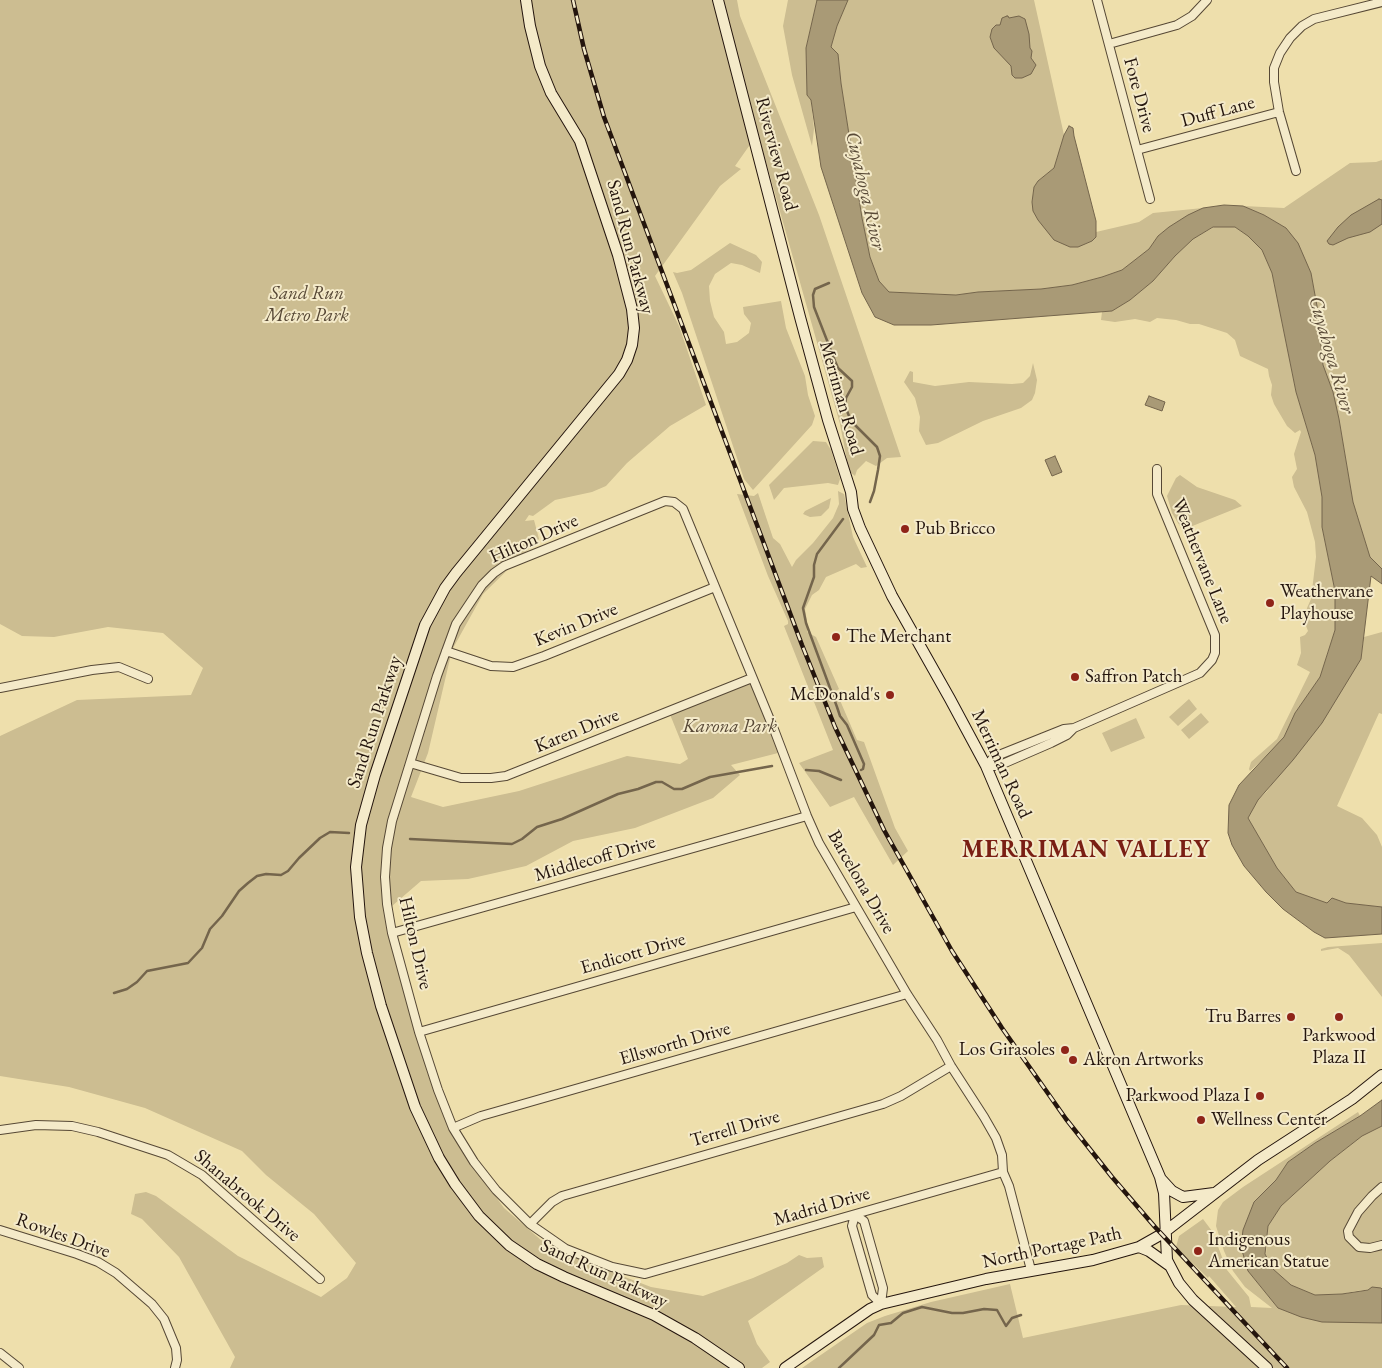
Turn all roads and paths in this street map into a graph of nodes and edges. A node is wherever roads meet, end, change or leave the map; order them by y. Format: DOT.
graph roads {
  1 [pos="526,0"];
  2 [pos="718,0"];
  3 [pos="1097,0"];
  4 [pos="1207,0"];
  5 [pos="1382,2"];
  6 [pos="1109,44"];
  7 [pos="1280,112"];
  8 [pos="1137,150"];
  9 [pos="1296,172"];
  10 [pos="1150,199"];
  11 [pos="800,317"];
  12 [pos="1157,469"];
  13 [pos="674,502"];
  14 [pos="715,586"];
  15 [pos="446,652"];
  16 [pos="752,678"];
  17 [pos="148,679"];
  18 [pos="0,688"];
  19 [pos="1054,737"];
  20 [pos="1026,744"];
  21 [pos="1030,752"];
  22 [pos="410,763"];
  23 [pos="986,766"];
  24 [pos="807,816"];
  25 [pos="856,907"];
  26 [pos="392,932"];
  27 [pos="907,994"];
  28 [pos="419,1032"];
  29 [pos="951,1066"];
  30 [pos="1382,1076"];
  31 [pos="453,1128"];
  32 [pos="0,1130"];
  33 [pos="1003,1172"];
  34 [pos="1160,1177"];
  35 [pos="1382,1187"];
  36 [pos="1215,1193"];
  37 [pos="855,1215"];
  38 [pos="530,1224"];
  39 [pos="0,1230"];
  40 [pos="1165,1232"];
  41 [pos="1382,1245"];
  42 [pos="1139,1247"];
  43 [pos="1171,1267"];
  44 [pos="1031,1270"];
  45 [pos="650,1273"];
  46 [pos="320,1279"];
  47 [pos="881,1304"];
  48 [pos="0,1353"];
  49 [pos="19,1368"];
  50 [pos="175,1368"];
  51 [pos="739,1368"];
  52 [pos="786,1368"];
  53 [pos="1267,1368"];
  1 -- 51 [label="main road, Sand Run Parkway"];
  2 -- 11 [label="main road, Riverview Road"];
  3 -- 6 [label="street, Fore Drive"];
  4 -- 6 [label="street"];
  5 -- 7 [label="street"];
  6 -- 8 [label="street, Fore Drive"];
  7 -- 8 [label="street, Duff Lane"];
  7 -- 9 [label="street"];
  8 -- 10 [label="street, Fore Drive"];
  11 -- 23 [label="main road, Merriman Road"];
  12 -- 19 [label="street, Weathervane Lane"];
  13 -- 14 [label="street, Barcelona Drive"];
  13 -- 15 [label="street, Hilton Drive"];
  14 -- 15 [label="street, Kevin Drive"];
  14 -- 16 [label="street, Barcelona Drive"];
  15 -- 22 [label="street, Hilton Drive"];
  16 -- 22 [label="street, Karen Drive"];
  16 -- 24 [label="street, Barcelona Drive"];
  17 -- 18 [label="street"];
  19 -- 20 [label="street, Weathervane Lane"];
  19 -- 21 [label="street, Weathervane Lane"];
  20 -- 21 [label="street"];
  20 -- 23 [label="street, Weathervane Lane"];
  21 -- 23 [label="street, Weathervane Lane"];
  22 -- 26 [label="street, Hilton Drive"];
  23 -- 34 [label="main road, Merriman Road"];
  24 -- 25 [label="street, Barcelona Drive"];
  24 -- 26 [label="street, Middlecoff Drive"];
  25 -- 27 [label="street, Barcelona Drive"];
  25 -- 28 [label="street, Endicott Drive"];
  26 -- 28 [label="street, Hilton Drive"];
  27 -- 29 [label="street, Barcelona Drive"];
  27 -- 31 [label="street, Ellsworth Drive"];
  28 -- 31 [label="street, Hilton Drive"];
  29 -- 33 [label="street, Barcelona Drive"];
  29 -- 38 [label="street, Terrell Drive"];
  30 -- 36 [label="main road, North Portage Path"];
  31 -- 38 [label="street, Hilton Drive"];
  32 -- 46 [label="street, Shanabrook Drive"];
  33 -- 37 [label="street, Madrid Drive"];
  33 -- 44 [label="street, Barcelona Drive"];
  34 -- 36 [label="main road"];
  34 -- 40 [label="main road, Merriman Road"];
  35 -- 41 [label="street"];
  36 -- 40 [label="main road, North Portage Path"];
  37 -- 45 [label="street, Madrid Drive"];
  37 -- 47 [label="street"];
  37 -- 47 [label="street"];
  38 -- 45 [label="street, Hilton Drive"];
  39 -- 50 [label="street, Rowles Drive"];
  40 -- 42 [label="main road, North Portage Path"];
  40 -- 43 [label="main road, Merriman Road"];
  42 -- 43 [label="main road"];
  42 -- 44 [label="main road, North Portage Path"];
  43 -- 53 [label="main road, Merriman Road"];
  44 -- 47 [label="main road, North Portage Path"];
  47 -- 52 [label="main road, North Portage Path"];
  48 -- 49 [label="street"];
}
